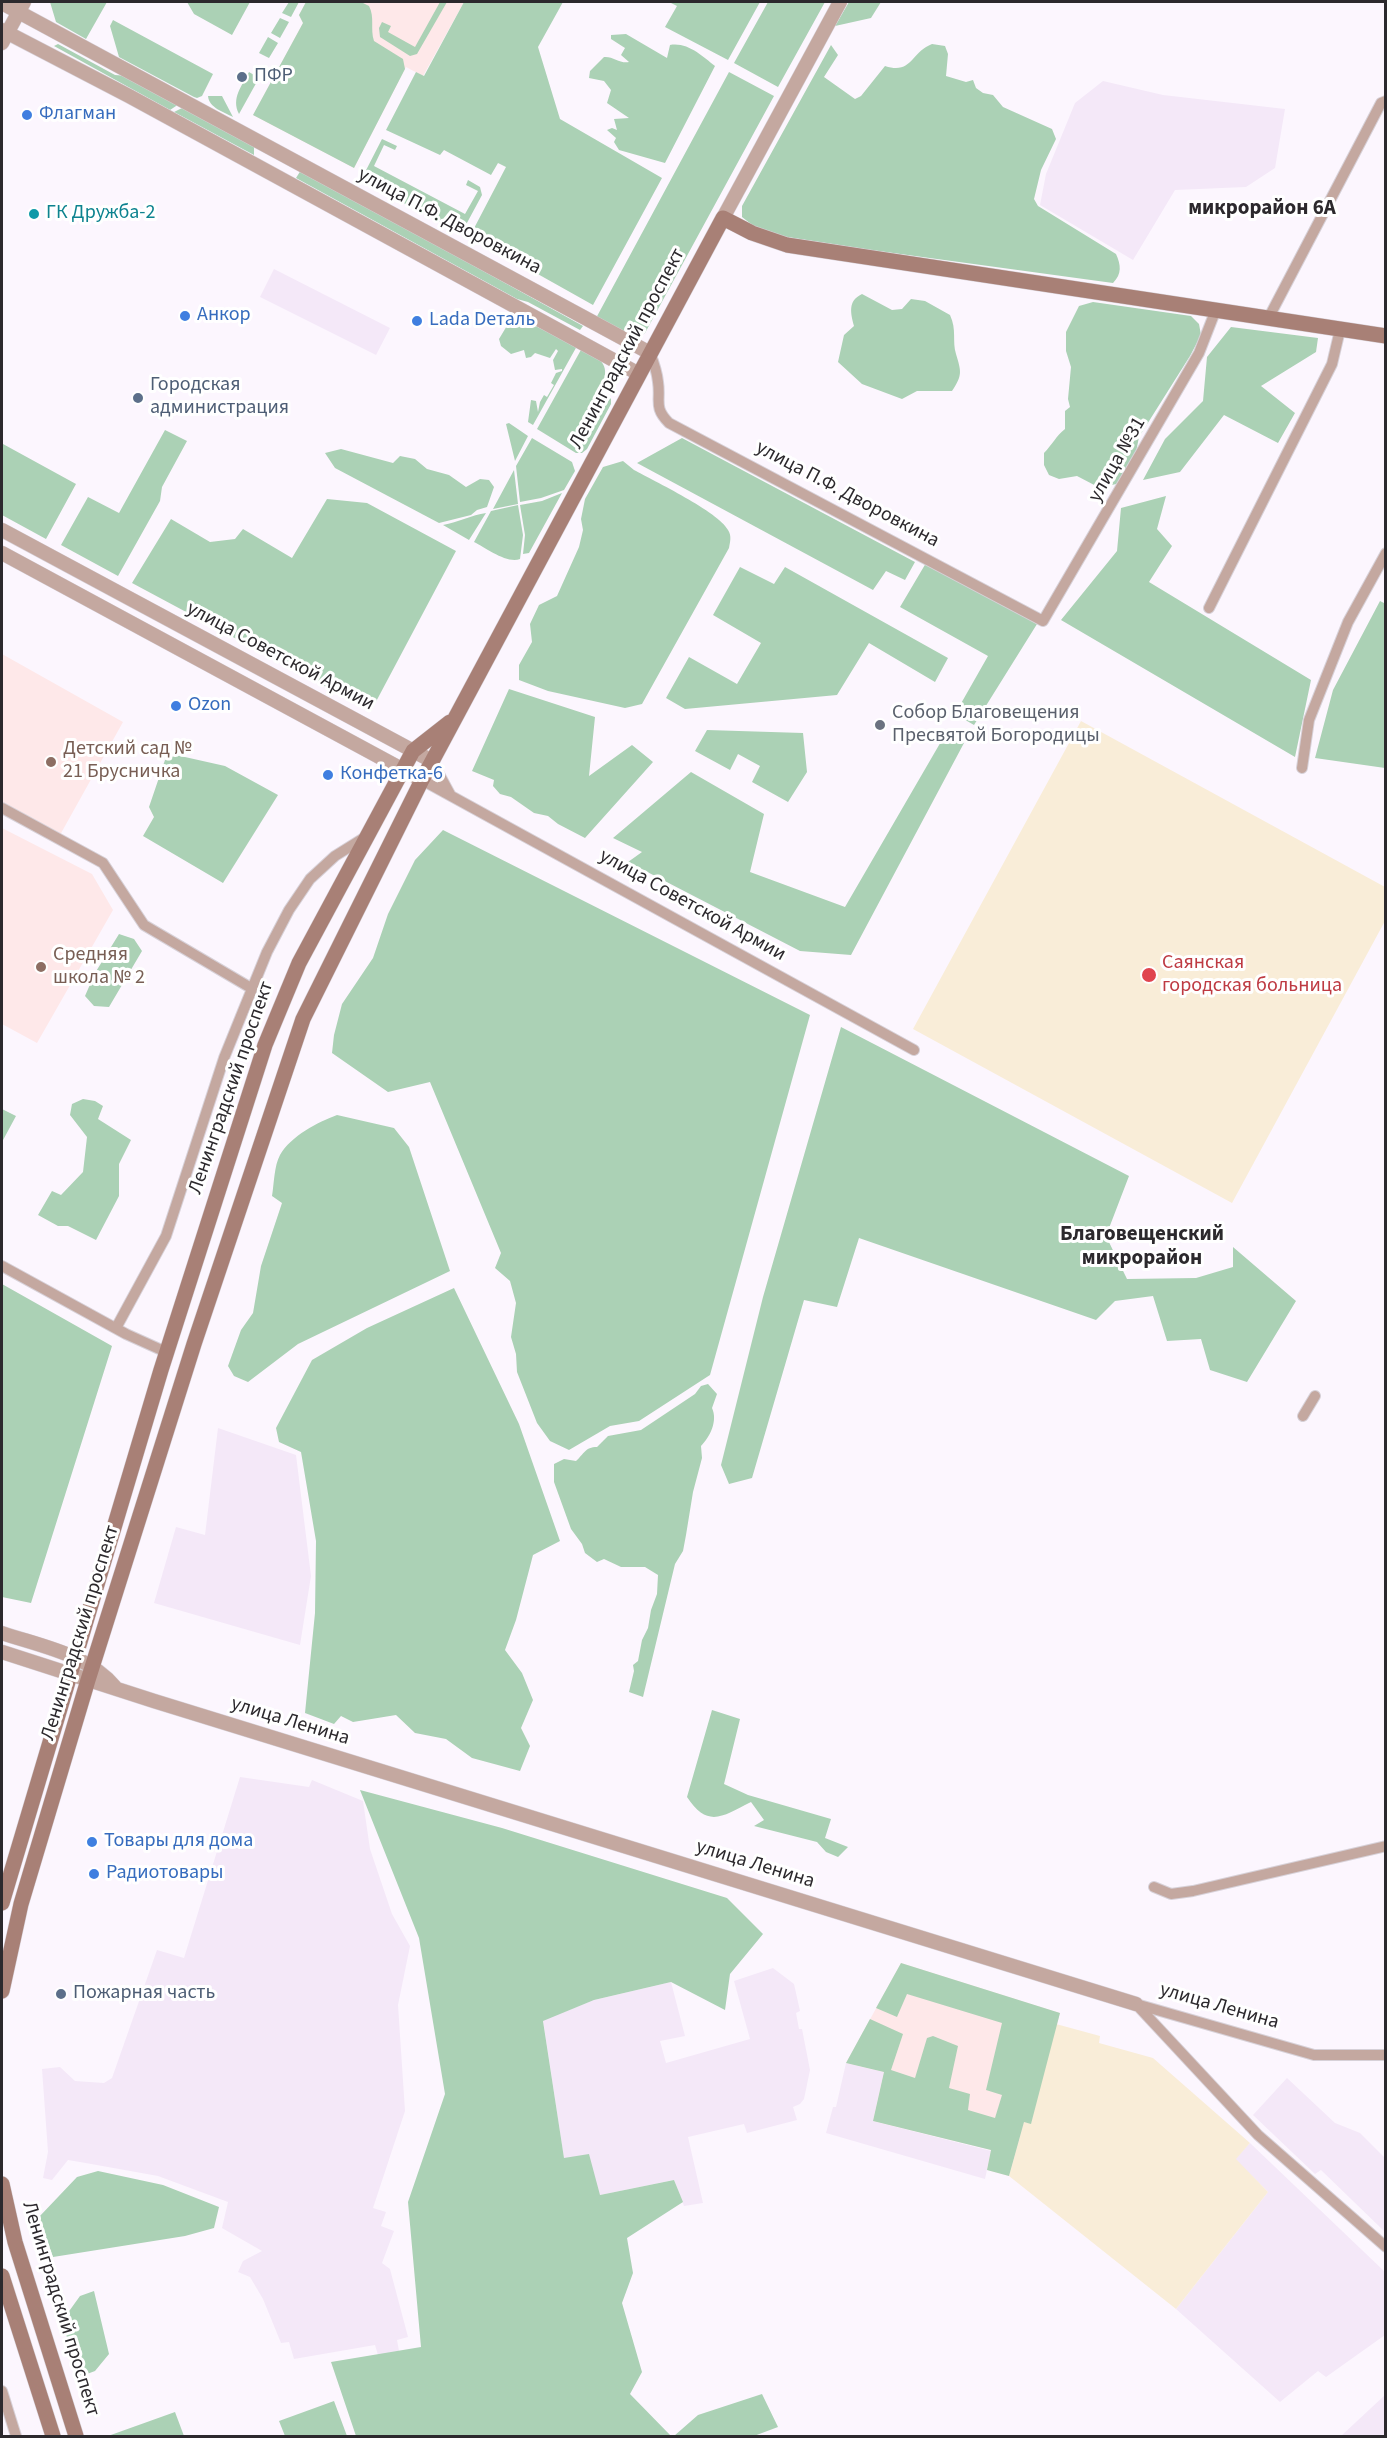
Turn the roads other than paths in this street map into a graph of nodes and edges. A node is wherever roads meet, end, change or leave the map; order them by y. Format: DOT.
graph roads {
  1 [pos="840,2"];
  2 [pos="2,3"];
  3 [pos="21,7"];
  4 [pos="3,35"];
  5 [pos="1386,101"];
  6 [pos="296,161"];
  7 [pos="285,180"];
  8 [pos="723,218"];
  9 [pos="1215,312"];
  10 [pos="1268,320"];
  11 [pos="1340,330"];
  12 [pos="1386,336"];
  13 [pos="650,353"];
  14 [pos="639,374"];
  15 [pos="659,385"];
  16 [pos="2,530"];
  17 [pos="1386,553"];
  18 [pos="2,554"];
  19 [pos="137,603"];
  20 [pos="1209,608"];
  21 [pos="1043,621"];
  22 [pos="126,622"];
  23 [pos="455,718"];
  24 [pos="413,751"];
  25 [pos="432,761"];
  26 [pos="1302,768"];
  27 [pos="402,770"];
  28 [pos="422,780"];
  29 [pos="451,796"];
  30 [pos="2,808"];
  31 [pos="367,836"];
  32 [pos="251,987"];
  33 [pos="914,1050"];
  34 [pos="2,1266"];
  35 [pos="116,1328"];
  36 [pos="166,1352"];
  37 [pos="161,1370"];
  38 [pos="183,1376"];
  39 [pos="1315,1396"];
  40 [pos="1304,1416"];
  41 [pos="2,1634"];
  42 [pos="2,1652"];
  43 [pos="75,1658"];
  44 [pos="90,1673"];
  45 [pos="69,1674"];
  46 [pos="1386,1846"];
  47 [pos="1154,1887"];
  48 [pos="2,1901"];
  49 [pos="21,1904"];
  50 [pos="2,1991"];
  51 [pos="1136,2004"];
  52 [pos="1386,2055"];
  53 [pos="2,2190"];
  54 [pos="1386,2247"];
  55 [pos="2,2276"];
  56 [pos="2,2391"];
  57 [pos="16,2436"];
  58 [pos="53,2436"];
  59 [pos="76,2436"];
  1 -- 8 [label="street, Ленинградский проспект"];
  2 -- 3 [label="street, улица П.Ф. Дворовкина"];
  3 -- 4 [label="street"];
  3 -- 6 [label="street, улица П.Ф. Дворовкина"];
  4 -- 7 [label="street, улица П.Ф. Дворовкина"];
  5 -- 10 [label="street"];
  6 -- 7 [label="street"];
  6 -- 13 [label="street, улица П.Ф. Дворовкина"];
  7 -- 14 [label="street, улица П.Ф. Дворовкина"];
  8 -- 9 [label="main road"];
  8 -- 13 [label="main road, Ленинградский проспект"];
  9 -- 10 [label="main road"];
  9 -- 21 [label="street, улица №31"];
  10 -- 11 [label="main road"];
  11 -- 12 [label="main road"];
  11 -- 20 [label="street"];
  13 -- 14 [label="main road, Ленинградский проспект"];
  13 -- 15 [label="street, улица П.Ф. Дворовкина"];
  14 -- 15 [label="street, улица П.Ф. Дворовкина"];
  14 -- 23 [label="main road, Ленинградский проспект"];
  15 -- 21 [label="street, улица П.Ф. Дворовкина"];
  16 -- 19 [label="street, улица Советской Армии"];
  17 -- 26 [label="street"];
  18 -- 22 [label="street, улица Советской Армии"];
  19 -- 22 [label="street"];
  19 -- 24 [label="street, улица Советской Армии"];
  22 -- 27 [label="street, улица Советской Армии"];
  23 -- 24 [label="main road, Ленинградский проспект"];
  23 -- 25 [label="main road, Ленинградский проспект"];
  24 -- 25 [label="street, улица Советской Армии"];
  24 -- 27 [label="main road, Ленинградский проспект"];
  25 -- 28 [label="main road, Ленинградский проспект"];
  25 -- 29 [label="street"];
  27 -- 28 [label="street, улица Советской Армии"];
  27 -- 31 [label="main road, Ленинградский проспект"];
  28 -- 29 [label="street, улица Советской Армии"];
  28 -- 38 [label="main road, Ленинградский проспект"];
  29 -- 33 [label="street, улица Советской Армии"];
  30 -- 32 [label="street"];
  31 -- 32 [label="street"];
  31 -- 36 [label="main road, Ленинградский проспект"];
  32 -- 35 [label="street"];
  34 -- 35 [label="street"];
  35 -- 36 [label="street"];
  36 -- 37 [label="main road, Ленинградский проспект"];
  37 -- 38 [label="main road"];
  37 -- 43 [label="main road, Ленинградский проспект"];
  38 -- 44 [label="main road, Ленинградский проспект"];
  39 -- 40 [label="street"];
  41 -- 43 [label="street, улица Ленина"];
  42 -- 45 [label="street, улица Ленина"];
  43 -- 44 [label="street, улица Ленина"];
  43 -- 45 [label="main road, Ленинградский проспект"];
  44 -- 45 [label="street, улица Ленина"];
  44 -- 49 [label="main road, Ленинградский проспект"];
  44 -- 51 [label="street, улица Ленина"];
  45 -- 48 [label="main road, Ленинградский проспект"];
  46 -- 47 [label="street"];
  48 -- 49 [label="main road, Ленинградский проспект"];
  49 -- 50 [label="main road, Ленинградский проспект"];
  51 -- 52 [label="street, улица Ленина"];
  51 -- 54 [label="street"];
  53 -- 59 [label="main road, Ленинградский проспект"];
  55 -- 58 [label="main road"];
  56 -- 57 [label="street"];
}
